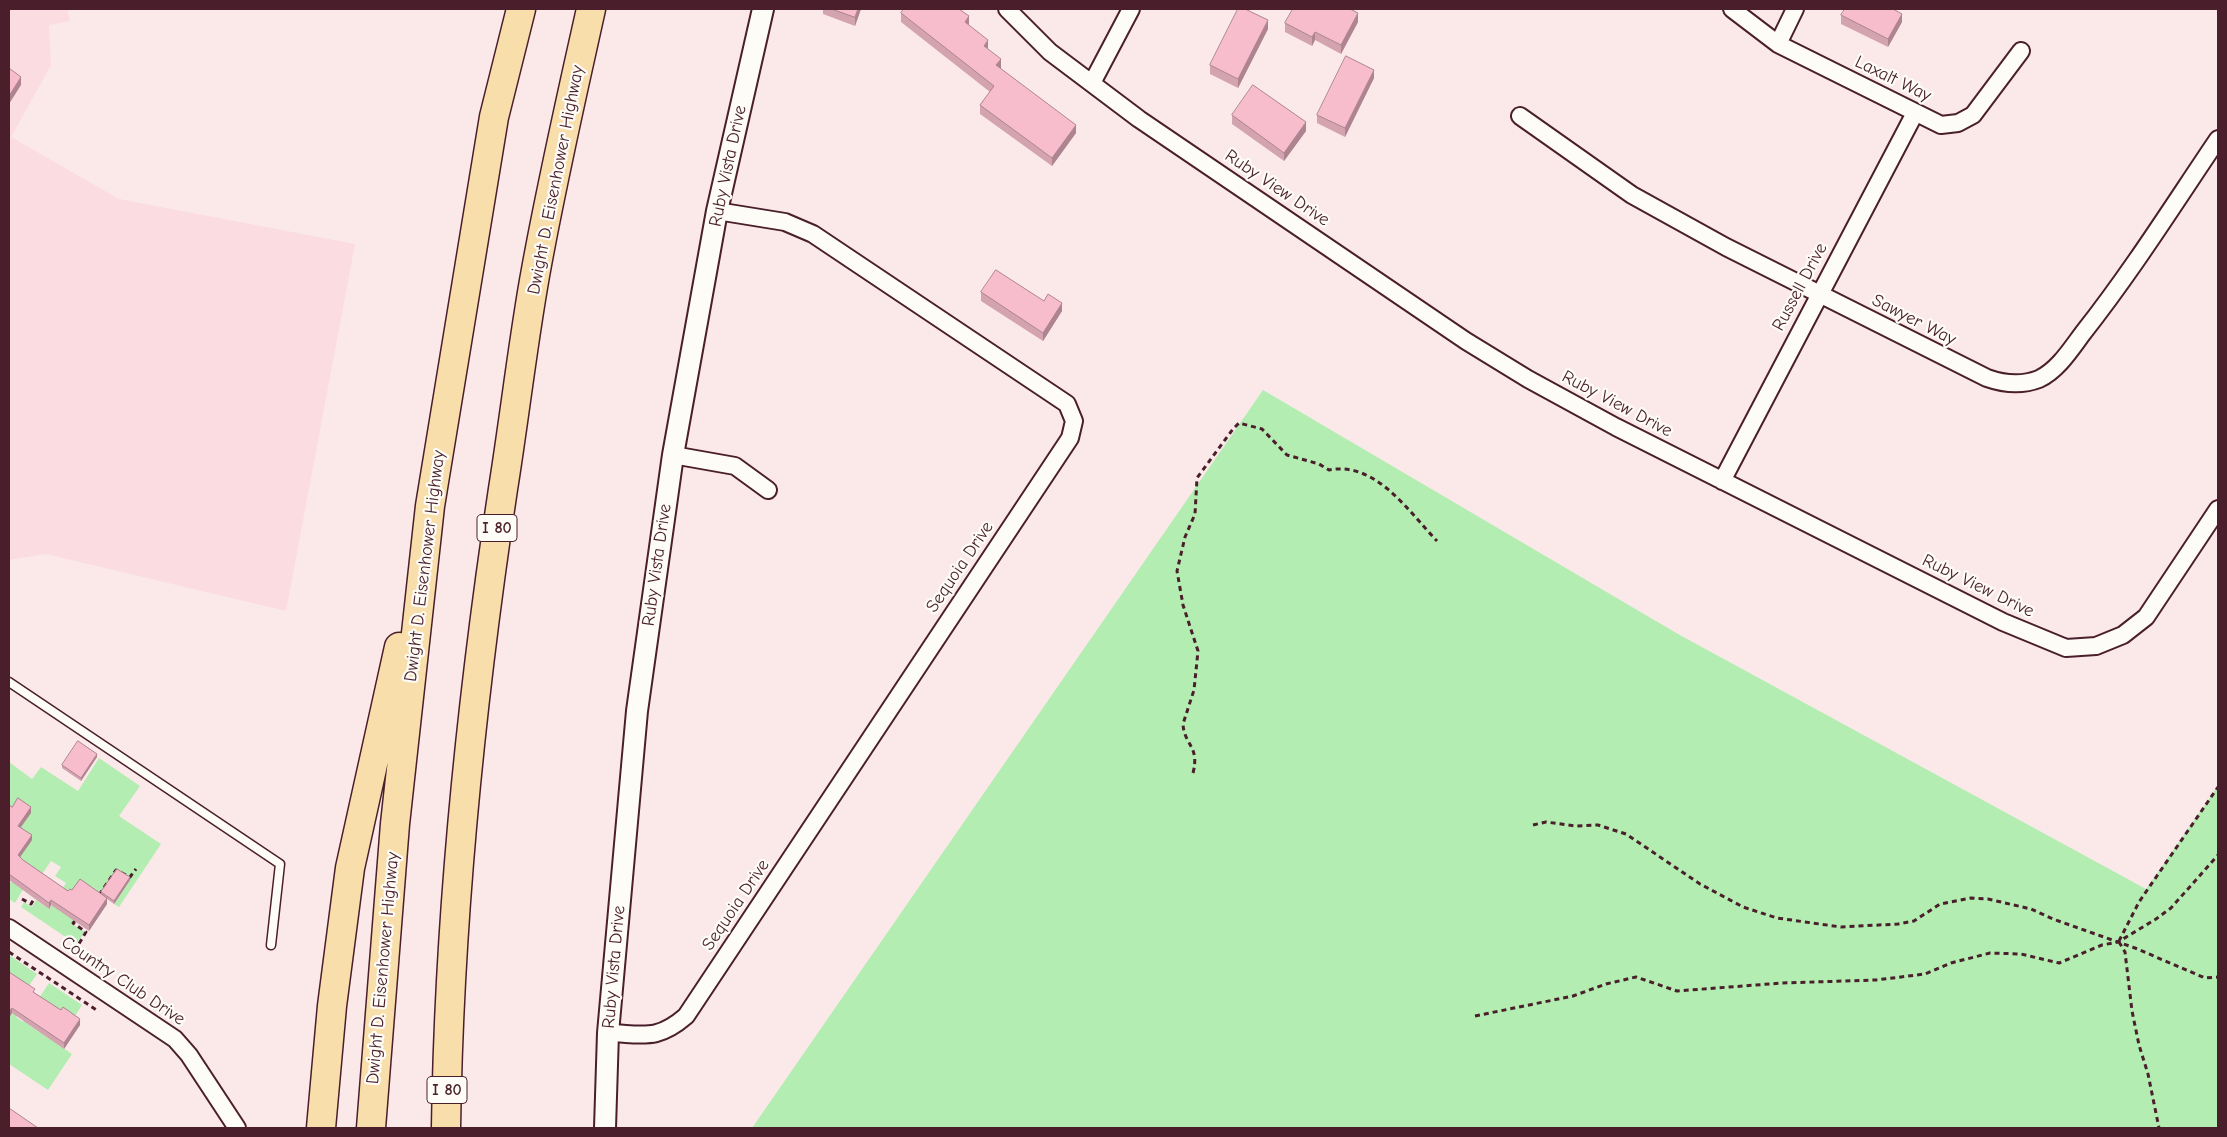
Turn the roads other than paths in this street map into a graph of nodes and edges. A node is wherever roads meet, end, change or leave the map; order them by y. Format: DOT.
graph roads {
  1 [pos="521,9"];
  2 [pos="591,9"];
  3 [pos="763,9"];
  4 [pos="1007,9"];
  5 [pos="1131,9"];
  6 [pos="1732,9"];
  7 [pos="1795,9"];
  8 [pos="1778,44"];
  9 [pos="2021,51"];
  10 [pos="1092,83"];
  11 [pos="1915,113"];
  12 [pos="1520,116"];
  13 [pos="2218,139"];
  14 [pos="717,211"];
  15 [pos="1818,294"];
  16 [pos="673,455"];
  17 [pos="1722,481"];
  18 [pos="768,490"];
  19 [pos="430,506"];
  20 [pos="2218,509"];
  21 [pos="9,682"];
  22 [pos="9,928"];
  23 [pos="271,945"];
  24 [pos="608,1033"];
  25 [pos="447,1053"];
  26 [pos="237,1128"];
  27 [pos="321,1128"];
  28 [pos="371,1128"];
  29 [pos="446,1128"];
  30 [pos="451,1128"];
  31 [pos="605,1128"];
  1 -- 19 [label="highway, Dwight D. Eisenhower Highway"];
  2 -- 25 [label="highway, Dwight D. Eisenhower Highway / I 80"];
  3 -- 14 [label="street, Ruby Vista Drive"];
  4 -- 10 [label="street, Ruby View Drive"];
  5 -- 10 [label="street"];
  6 -- 8 [label="street, Laxalt Way"];
  7 -- 8 [label="street"];
  8 -- 11 [label="street, Laxalt Way"];
  9 -- 11 [label="street, Laxalt Way"];
  10 -- 17 [label="street, Ruby View Drive"];
  11 -- 15 [label="street, Russell Drive"];
  12 -- 15 [label="street, Sawyer Way"];
  13 -- 15 [label="street, Sawyer Way"];
  14 -- 16 [label="street, Ruby Vista Drive"];
  14 -- 24 [label="street, Sequoia Drive"];
  15 -- 17 [label="street, Russell Drive"];
  16 -- 18 [label="street"];
  16 -- 24 [label="street, Ruby Vista Drive"];
  17 -- 20 [label="street, Ruby View Drive"];
  19 -- 27 [label="highway"];
  19 -- 28 [label="highway, Dwight D. Eisenhower Highway"];
  21 -- 23 [label="lane"];
  22 -- 26 [label="street, Country Club Drive"];
  24 -- 31 [label="street, Ruby Vista Drive"];
  25 -- 29 [label="highway, Dwight D. Eisenhower Highway / I 80"];
  25 -- 30 [label="highway"];
}
